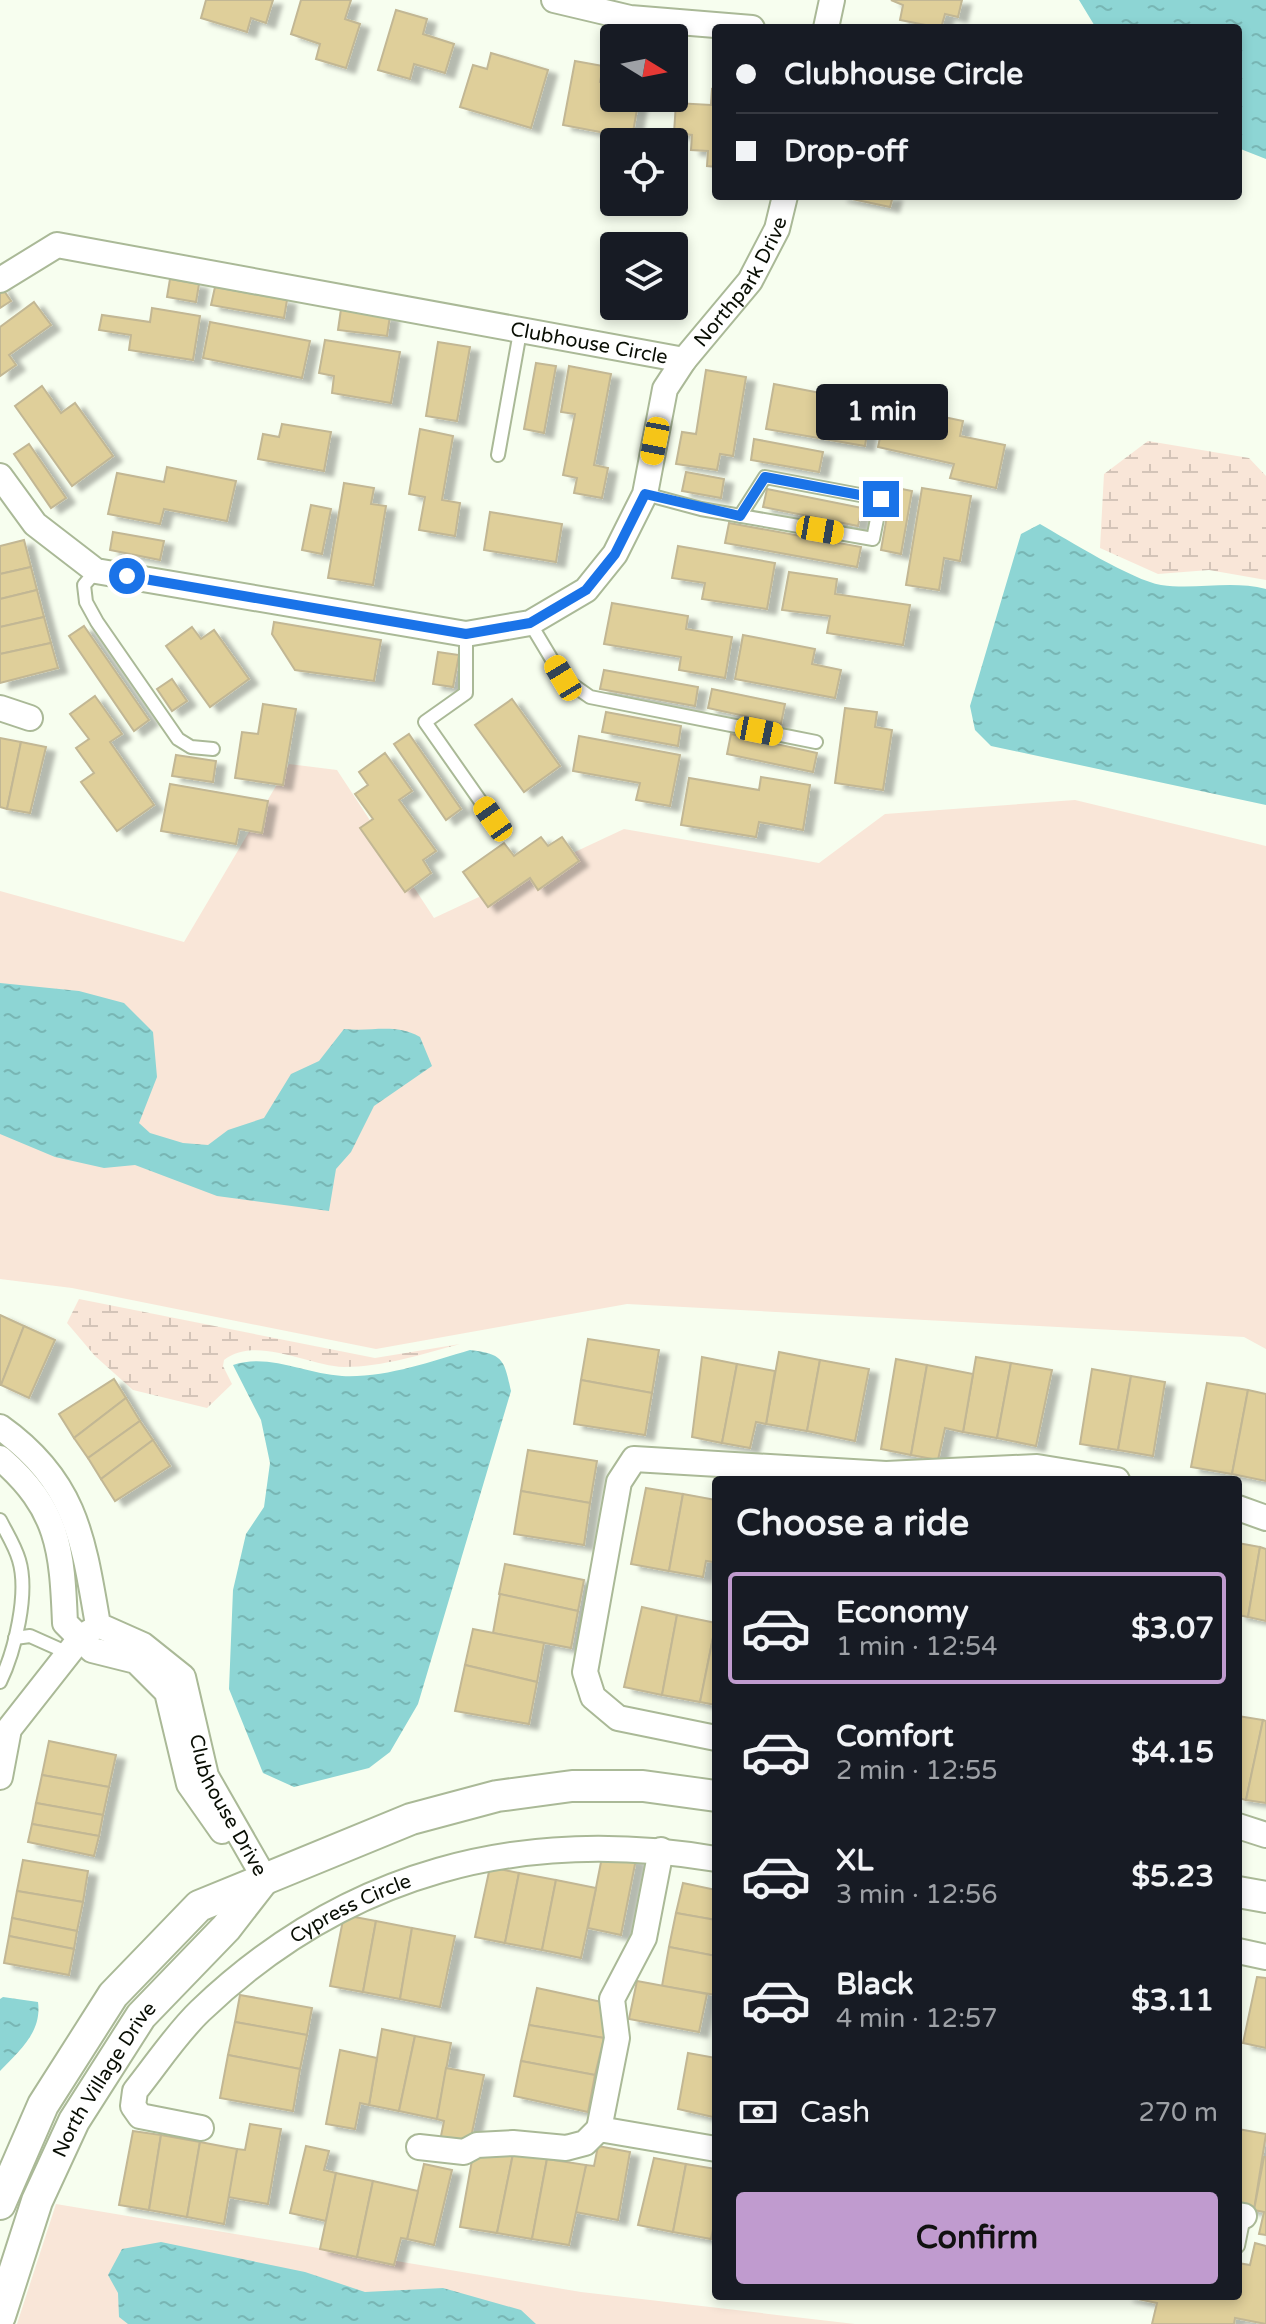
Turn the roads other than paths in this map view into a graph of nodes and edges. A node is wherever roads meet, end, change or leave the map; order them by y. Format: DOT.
graph roads {
  1 [pos="554,0"];
  2 [pos="832,0"];
  3 [pos="827,24"];
  4 [pos="712,25"];
  5 [pos="784,200"];
  6 [pos="0,280"];
  7 [pos="520,332"];
  8 [pos="684,360"];
  9 [pos="498,455"];
  10 [pos="0,476"];
  11 [pos="645,494"];
  12 [pos="740,516"];
  13 [pos="96,571"];
  14 [pos="530,623"];
  15 [pos="466,634"];
  16 [pos="0,708"];
  17 [pos="30,718"];
  18 [pos="816,742"];
  19 [pos="213,749"];
  20 [pos="493,819"];
  21 [pos="0,1427"];
  22 [pos="0,1458"];
  23 [pos="1092,1476"];
  24 [pos="1242,1509"];
  25 [pos="1266,1518"];
  26 [pos="0,1520"];
  27 [pos="15,1638"];
  28 [pos="82,1639"];
  29 [pos="0,1682"];
  30 [pos="712,1737"];
  31 [pos="0,1777"];
  32 [pos="712,1795"];
  33 [pos="1242,1827"];
  34 [pos="1266,1835"];
  35 [pos="661,1850"];
  36 [pos="712,1858"];
  37 [pos="265,1879"];
  38 [pos="1242,1893"];
  39 [pos="1266,1897"];
  40 [pos="1242,1952"];
  41 [pos="1266,1957"];
  42 [pos="201,2128"];
  43 [pos="599,2129"];
  44 [pos="419,2147"];
  45 [pos="712,2148"];
  46 [pos="0,2204"];
  47 [pos="0,2316"];
  1 -- 4 [label="street"];
  2 -- 3 [label="street"];
  5 -- 8 [label="street, Northpark Drive"];
  6 -- 7 [label="street, Clubhouse Circle"];
  7 -- 8 [label="street, Clubhouse Circle"];
  7 -- 9 [label="lane"];
  8 -- 11 [label="street, Clubhouse Circle"];
  10 -- 13 [label="street, Clubhouse Circle"];
  11 -- 12 [label="lane"];
  11 -- 14 [label="street, Clubhouse Circle"];
  12 -- 12 [label="lane"];
  13 -- 15 [label="street, Clubhouse Circle"];
  13 -- 19 [label="lane"];
  14 -- 15 [label="street, Clubhouse Circle"];
  14 -- 18 [label="lane"];
  15 -- 20 [label="lane"];
  16 -- 17 [label="street"];
  21 -- 28 [label="street"];
  22 -- 28 [label="street"];
  23 -- 30 [label="street"];
  24 -- 25 [label="street"];
  26 -- 27 [label="lane"];
  27 -- 28 [label="lane"];
  27 -- 29 [label="lane"];
  28 -- 31 [label="street"];
  28 -- 37 [label="street, Clubhouse Drive"];
  32 -- 37 [label="street, North Village Drive"];
  33 -- 34 [label="street"];
  35 -- 36 [label="street, Cypress Circle"];
  35 -- 42 [label="street, Cypress Circle"];
  35 -- 43 [label="street"];
  37 -- 46 [label="street, North Village Drive"];
  37 -- 47 [label="street, North Village Drive"];
  38 -- 39 [label="street"];
  40 -- 41 [label="street"];
  43 -- 44 [label="street"];
  43 -- 45 [label="street"];
}
